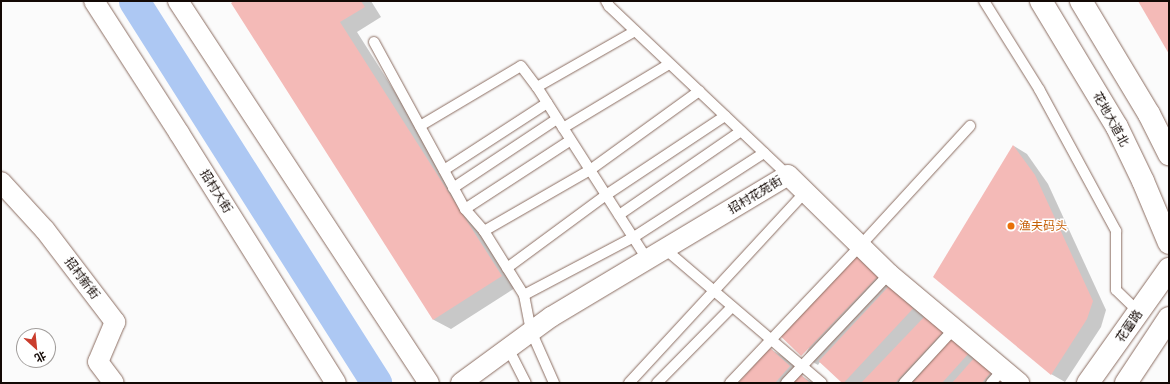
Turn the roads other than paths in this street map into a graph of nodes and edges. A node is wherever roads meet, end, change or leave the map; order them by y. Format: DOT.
graph roads {
  1 [pos="94,1"];
  2 [pos="178,1"];
  3 [pos="606,1"];
  4 [pos="984,1"];
  5 [pos="1041,1"];
  6 [pos="1081,1"];
  7 [pos="635,31"];
  8 [pos="374,42"];
  9 [pos="670,64"];
  10 [pos="537,87"];
  11 [pos="698,91"];
  12 [pos="547,103"];
  13 [pos="1149,114"];
  14 [pos="725,116"];
  15 [pos="557,119"];
  16 [pos="1169,124"];
  17 [pos="420,126"];
  18 [pos="970,126"];
  19 [pos="563,128"];
  20 [pos="741,131"];
  21 [pos="571,140"];
  22 [pos="764,153"];
  23 [pos="1169,154"];
  24 [pos="444,170"];
  25 [pos="590,170"];
  26 [pos="788,175"];
  27 [pos="1,182"];
  28 [pos="453,188"];
  29 [pos="805,192"];
  30 [pos="606,195"];
  31 [pos="465,209"];
  32 [pos="619,215"];
  33 [pos="484,232"];
  34 [pos="634,237"];
  35 [pos="1169,243"];
  36 [pos="860,246"];
  37 [pos="664,249"];
  38 [pos="647,259"];
  39 [pos="507,268"];
  40 [pos="1169,269"];
  41 [pos="889,274"];
  42 [pos="714,291"];
  43 [pos="524,295"];
  44 [pos="732,306"];
  45 [pos="1139,312"];
  46 [pos="1169,318"];
  47 [pos="954,328"];
  48 [pos="532,331"];
  49 [pos="771,340"];
  50 [pos="508,348"];
  51 [pos="802,366"];
  52 [pos="997,376"];
  53 [pos="114,383"];
  54 [pos="336,383"];
  55 [pos="429,383"];
  56 [pos="461,383"];
  57 [pos="526,383"];
  58 [pos="554,383"];
  59 [pos="629,383"];
  60 [pos="658,383"];
  61 [pos="730,383"];
  62 [pos="786,383"];
  63 [pos="822,383"];
  64 [pos="904,383"];
  65 [pos="1019,383"];
  66 [pos="1088,383"];
  67 [pos="1126,383"];
  1 -- 54 [label="street, 招村大街"];
  2 -- 55 [label="street"];
  3 -- 7 [label="lane"];
  4 -- 45 [label="lane"];
  5 -- 35 [label="main road, 花地大道北"];
  6 -- 13 [label="main road"];
  7 -- 9 [label="lane"];
  7 -- 10 [label="lane"];
  8 -- 17 [label="lane"];
  9 -- 11 [label="lane"];
  9 -- 19 [label="lane"];
  10 -- 12 [label="lane"];
  10 -- 17 [label="lane"];
  11 -- 14 [label="lane"];
  11 -- 25 [label="lane"];
  12 -- 15 [label="lane"];
  12 -- 24 [label="lane"];
  13 -- 16 [label="main road"];
  13 -- 23 [label="main road"];
  14 -- 20 [label="lane"];
  14 -- 30 [label="lane"];
  15 -- 19 [label="lane"];
  15 -- 28 [label="lane"];
  17 -- 24 [label="lane"];
  18 -- 36 [label="lane"];
  19 -- 21 [label="lane"];
  20 -- 22 [label="lane"];
  20 -- 32 [label="lane"];
  21 -- 25 [label="lane"];
  21 -- 31 [label="lane"];
  22 -- 26 [label="lane"];
  22 -- 34 [label="lane"];
  24 -- 28 [label="lane"];
  25 -- 30 [label="lane"];
  25 -- 33 [label="lane"];
  26 -- 29 [label="street, 招村花苑街"];
  26 -- 37 [label="street, 招村花苑街"];
  27 -- 53 [label="street, 招村新街"];
  28 -- 31 [label="lane"];
  29 -- 36 [label="street, 招村花苑街"];
  29 -- 42 [label="lane"];
  30 -- 32 [label="lane"];
  30 -- 39 [label="lane"];
  31 -- 33 [label="lane"];
  32 -- 34 [label="lane"];
  33 -- 39 [label="lane"];
  34 -- 38 [label="lane"];
  34 -- 43 [label="lane"];
  36 -- 41 [label="street, 招村花苑街"];
  36 -- 49 [label="lane"];
  37 -- 38 [label="street, 招村花苑街"];
  37 -- 42 [label="lane"];
  38 -- 48 [label="street, 招村花苑街"];
  39 -- 43 [label="lane"];
  40 -- 45 [label="main road, 花蕾路"];
  41 -- 47 [label="street, 招村花苑街"];
  41 -- 51 [label="lane"];
  42 -- 44 [label="lane"];
  42 -- 59 [label="lane"];
  43 -- 48 [label="lane"];
  44 -- 49 [label="lane"];
  44 -- 60 [label="lane"];
  45 -- 66 [label="main road, 花蕾路"];
  46 -- 67 [label="main road"];
  47 -- 52 [label="street, 招村花苑街"];
  47 -- 64 [label="lane"];
  48 -- 50 [label="street, 招村花苑街"];
  48 -- 58 [label="lane"];
  49 -- 51 [label="lane"];
  49 -- 61 [label="lane"];
  50 -- 56 [label="street, 招村花苑街"];
  50 -- 57 [label="lane"];
  51 -- 62 [label="lane"];
  51 -- 63 [label="lane"];
  52 -- 65 [label="street, 招村花苑街"];
}
